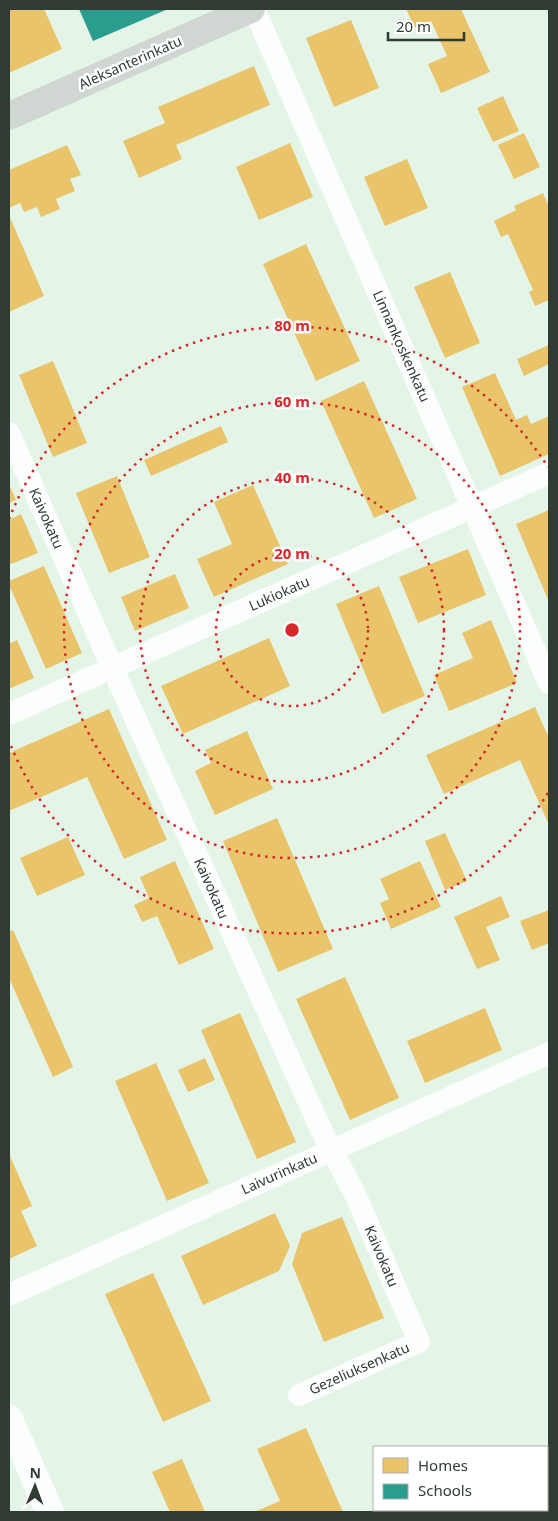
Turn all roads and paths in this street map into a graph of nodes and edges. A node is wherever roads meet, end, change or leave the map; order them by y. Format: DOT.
graph roads {
  1 [pos="253,9"];
  2 [pos="9,116"];
  3 [pos="9,433"];
  4 [pos="549,473"];
  5 [pos="472,508"];
  6 [pos="112,667"];
  7 [pos="549,683"];
  8 [pos="9,714"];
  9 [pos="549,1053"];
  10 [pos="331,1150"];
  11 [pos="9,1295"];
  12 [pos="418,1342"];
  13 [pos="299,1395"];
  14 [pos="9,1419"];
  15 [pos="50,1512"];
  1 -- 2 [label="main road, Aleksanterinkatu"];
  1 -- 5 [label="street, Linnankoskenkatu"];
  3 -- 6 [label="street, Kaivokatu"];
  4 -- 5 [label="street, Lukiokatu"];
  5 -- 6 [label="street, Lukiokatu"];
  5 -- 7 [label="street, Linnankoskenkatu"];
  6 -- 8 [label="street, Lukiokatu"];
  6 -- 10 [label="street, Kaivokatu"];
  9 -- 10 [label="street, Laivurinkatu"];
  10 -- 11 [label="street, Laivurinkatu"];
  10 -- 12 [label="street, Kaivokatu"];
  12 -- 13 [label="street, Gezeliuksenkatu"];
  14 -- 15 [label="street"];
}
